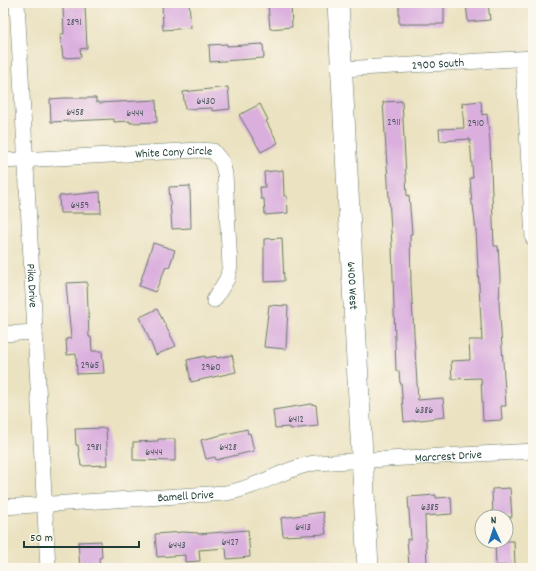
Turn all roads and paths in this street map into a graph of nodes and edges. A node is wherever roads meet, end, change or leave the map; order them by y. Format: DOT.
graph roads {
  1 [pos="17,3"];
  2 [pos="338,3"];
  3 [pos="528,59"];
  4 [pos="342,69"];
  5 [pos="26,160"];
  6 [pos="3,161"];
  7 [pos="533,238"];
  8 [pos="214,300"];
  9 [pos="35,332"];
  10 [pos="3,334"];
  11 [pos="533,451"];
  12 [pos="363,461"];
  13 [pos="45,504"];
  14 [pos="3,507"];
  15 [pos="48,568"];
  16 [pos="368,568"];
  1 -- 5 [label="street, Pika Drive"];
  2 -- 4 [label="street, 6400 West"];
  3 -- 4 [label="street, 2900 South"];
  3 -- 7 [label="street"];
  4 -- 12 [label="street, 6400 West"];
  5 -- 6 [label="street"];
  5 -- 8 [label="street, White Cony Circle"];
  5 -- 9 [label="street, Pika Drive"];
  9 -- 10 [label="street"];
  9 -- 13 [label="street, Pika Drive"];
  11 -- 12 [label="street, Marcrest Drive"];
  12 -- 13 [label="street, Bamell Drive"];
  12 -- 16 [label="street, 6400 West"];
  13 -- 14 [label="street, Bamell Drive"];
  13 -- 15 [label="street, Pika Drive"];
}
